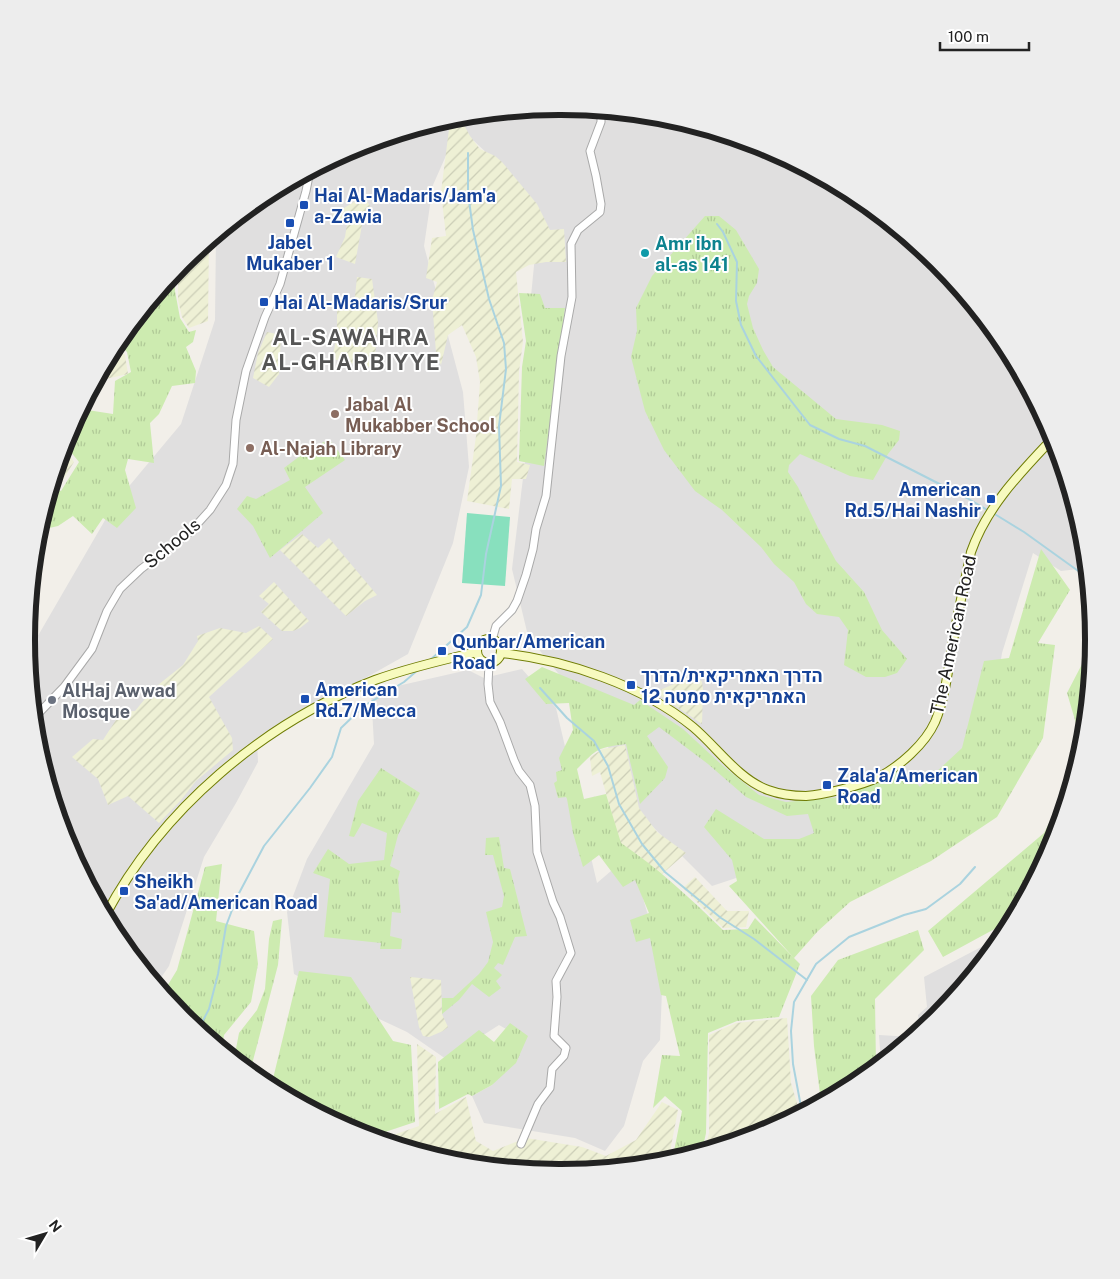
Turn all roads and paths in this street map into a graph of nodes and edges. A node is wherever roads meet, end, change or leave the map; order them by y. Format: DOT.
graph roads {
  1 [pos="601,117"];
  2 [pos="308,180"];
  3 [pos="1047,445"];
  4 [pos="492,640"];
  5 [pos="477,652"];
  6 [pos="501,653"];
  7 [pos="489,664"];
  8 [pos="40,712"];
  9 [pos="109,909"];
  10 [pos="522,1144"];
  1 -- 4 [label="street"];
  2 -- 8 [label="street, Schools"];
  3 -- 6 [label="main road, The American Road"];
  4 -- 5 [label="main road"];
  4 -- 6 [label="main road"];
  5 -- 7 [label="main road"];
  5 -- 9 [label="main road"];
  6 -- 7 [label="main road"];
  7 -- 10 [label="street"];
}
